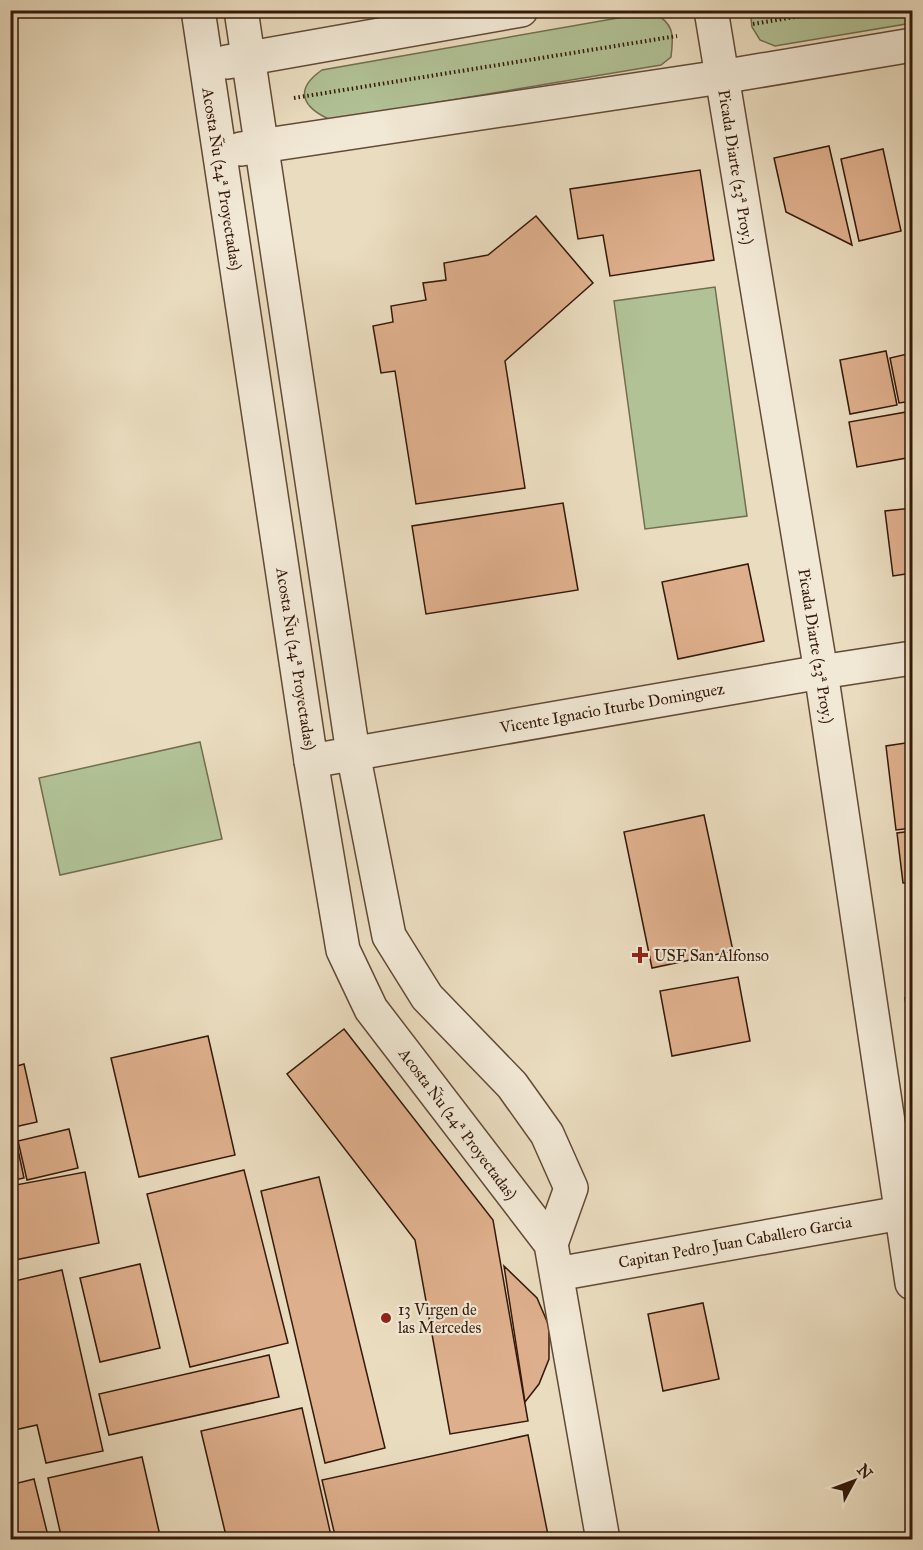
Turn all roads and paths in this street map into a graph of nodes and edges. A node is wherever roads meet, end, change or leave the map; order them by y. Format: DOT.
graph roads {
  1 [pos="198,10"];
  2 [pos="241,10"];
  3 [pos="521,10"];
  4 [pos="835,10"];
  5 [pos="713,20"];
  6 [pos="912,45"];
  7 [pos="249,59"];
  8 [pos="206,66"];
  9 [pos="722,76"];
  10 [pos="256,104"];
  11 [pos="262,147"];
  12 [pos="218,151"];
  13 [pos="912,658"];
  14 [pos="820,672"];
  15 [pos="352,753"];
  16 [pos="311,761"];
  17 [pos="907,1212"];
  18 [pos="554,1259"];
  19 [pos="912,1283"];
  20 [pos="603,1539"];
  1 -- 8 [label="street, Acosta Ñu (24ª Proyectadas)"];
  2 -- 7 [label="street, Acosta Ñu (24ª Proyectadas)"];
  3 -- 7 [label="street"];
  4 -- 5 [label="path"];
  5 -- 9 [label="street, Picada Diarte (23ª Proy.)"];
  5 -- 10 [label="path"];
  6 -- 9 [label="street"];
  7 -- 8 [label="street"];
  7 -- 10 [label="street, Acosta Ñu (24ª Proyectadas)"];
  8 -- 12 [label="street, Acosta Ñu (24ª Proyectadas)"];
  9 -- 11 [label="street"];
  9 -- 14 [label="street, Picada Diarte (23ª Proy.)"];
  10 -- 11 [label="street, Acosta Ñu (24ª Proyectadas)"];
  11 -- 12 [label="street"];
  11 -- 15 [label="street, Acosta Ñu (24ª Proyectadas)"];
  12 -- 16 [label="street, Acosta Ñu (24ª Proyectadas)"];
  13 -- 14 [label="street, Vicente Ignacio Iturbe Dominguez"];
  14 -- 15 [label="street, Vicente Ignacio Iturbe Dominguez"];
  14 -- 17 [label="street, Picada Diarte (23ª Proy.)"];
  15 -- 16 [label="street, Vicente Ignacio Iturbe Dominguez"];
  15 -- 18 [label="street, Acosta Ñu (24ª Proyectadas)"];
  16 -- 18 [label="street, Acosta Ñu (24ª Proyectadas)"];
  17 -- 18 [label="street, Capitan Pedro Juan Caballero Garcia"];
  17 -- 19 [label="street, Picada Diarte (23ª Proy.)"];
  18 -- 20 [label="street, Acosta Ñu (24ª Proyectadas)"];
}
